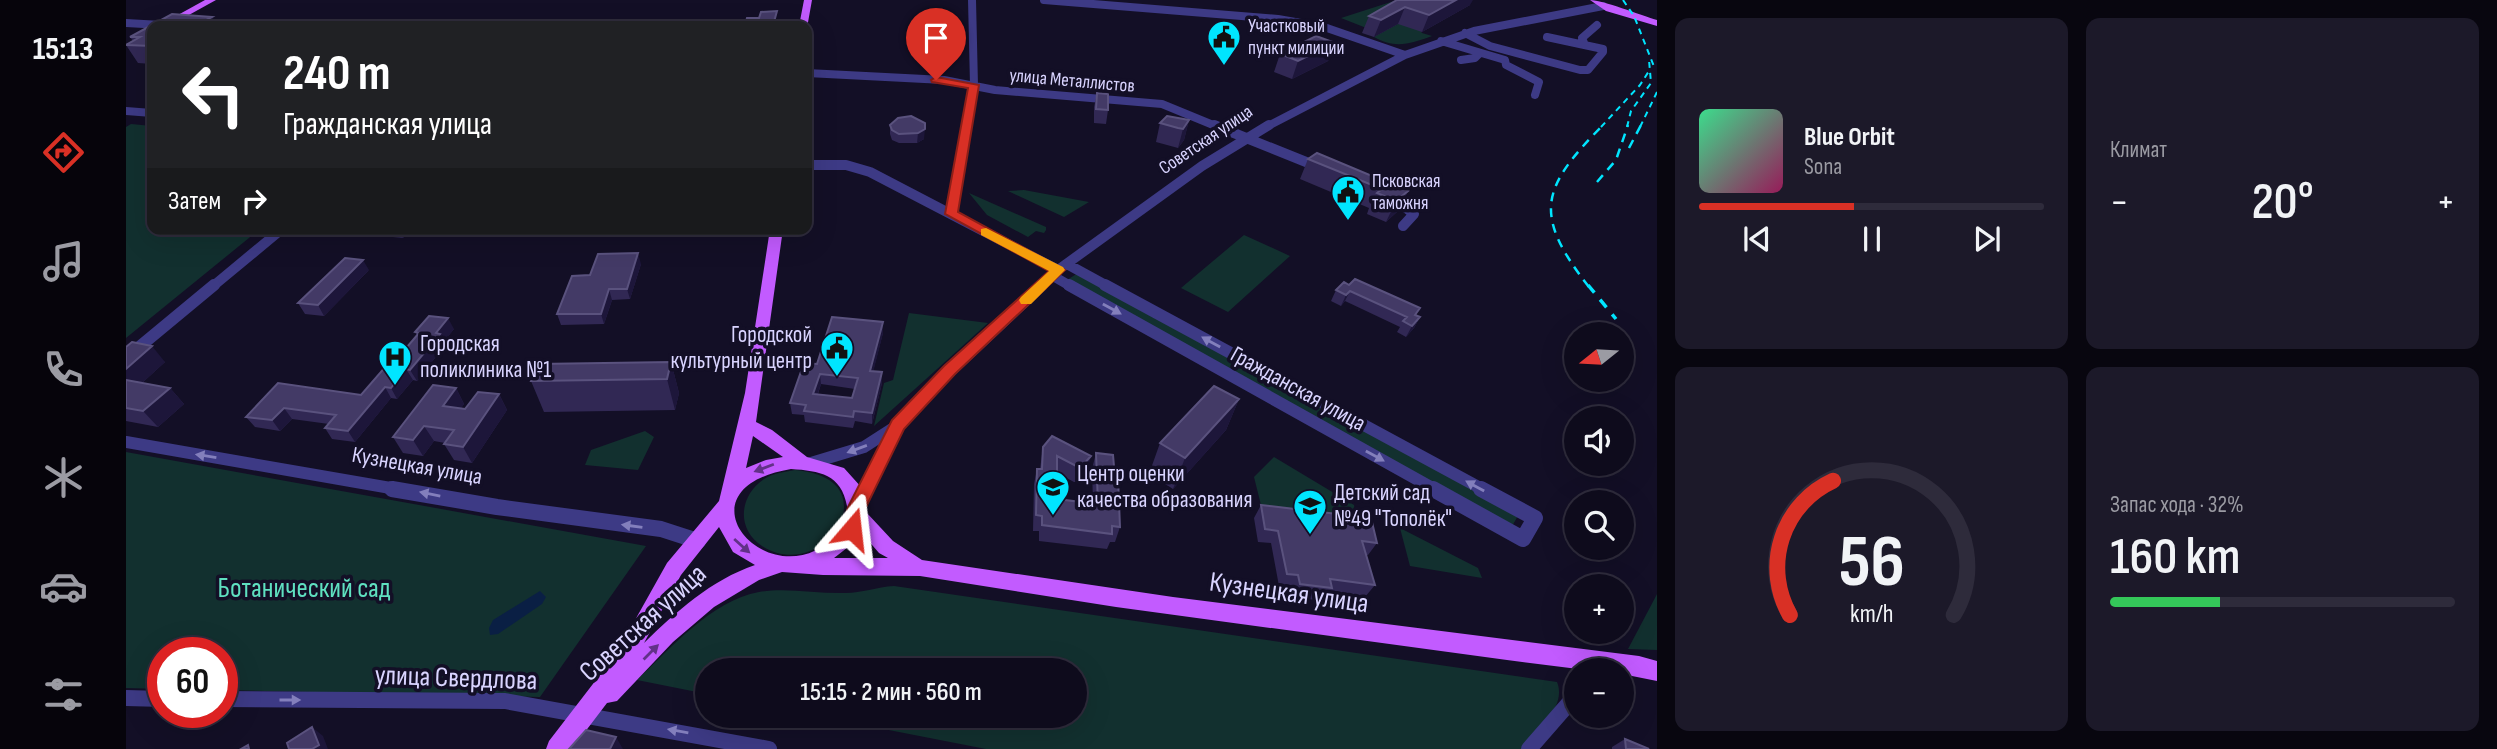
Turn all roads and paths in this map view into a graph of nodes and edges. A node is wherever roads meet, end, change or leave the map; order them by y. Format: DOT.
graph roads {
  1 [pos="212,0"];
  2 [pos="808,0"];
  3 [pos="972,0"];
  4 [pos="1044,0"];
  5 [pos="1063,1"];
  6 [pos="1599,3"];
  7 [pos="173,21"];
  8 [pos="805,21"];
  9 [pos="126,23"];
  10 [pos="1657,23"];
  11 [pos="147,25"];
  12 [pos="1597,25"];
  13 [pos="1465,33"];
  14 [pos="1547,37"];
  15 [pos="1441,41"];
  16 [pos="1585,45"];
  17 [pos="1480,53"];
  18 [pos="1405,55"];
  19 [pos="1461,61"];
  20 [pos="812,73"];
  21 [pos="974,85"];
  22 [pos="1535,95"];
  23 [pos="126,111"];
  24 [pos="147,113"];
  25 [pos="1246,138"];
  26 [pos="812,165"];
  27 [pos="1331,173"];
  28 [pos="1378,191"];
  29 [pos="951,214"];
  30 [pos="1404,226"];
  31 [pos="275,235"];
  32 [pos="776,235"];
  33 [pos="1059,270"];
  34 [pos="126,358"];
  35 [pos="898,425"];
  36 [pos="748,426"];
  37 [pos="126,442"];
  38 [pos="806,462"];
  39 [pos="728,498"];
  40 [pos="857,510"];
  41 [pos="1535,518"];
  42 [pos="1523,539"];
  43 [pos="698,541"];
  44 [pos="782,564"];
  45 [pos="803,564"];
  46 [pos="926,569"];
  47 [pos="1564,662"];
  48 [pos="1634,667"];
  49 [pos="1654,668"];
  50 [pos="126,698"];
  51 [pos="147,699"];
  52 [pos="238,699"];
  53 [pos="1564,709"];
  54 [pos="584,716"];
  55 [pos="557,749"];
  56 [pos="769,749"];
  57 [pos="1529,749"];
  1 -- 7 [label="main road"];
  2 -- 8 [label="main road"];
  3 -- 21 [label="street"];
  4 -- 5 [label="street"];
  5 -- 18 [label="street"];
  6 -- 10 [label="main road"];
  6 -- 13 [label="street, Советская улица"];
  9 -- 11 [label="street"];
  12 -- 16 [label="street"];
  13 -- 15 [label="street, Советская улица"];
  13 -- 16 [label="street"];
  14 -- 16 [label="street"];
  15 -- 17 [label="street"];
  15 -- 18 [label="street, Советская улица"];
  17 -- 19 [label="street"];
  17 -- 22 [label="street"];
  18 -- 25 [label="street, Советская улица"];
  20 -- 21 [label="street, улица Металлистов"];
  21 -- 25 [label="street, улица Металлистов"];
  21 -- 29 [label="street"];
  23 -- 24 [label="street"];
  25 -- 27 [label="street"];
  25 -- 33 [label="street, Советская улица"];
  26 -- 29 [label="street, Гражданская улица"];
  28 -- 30 [label="street"];
  29 -- 33 [label="street, Гражданская улица"];
  31 -- 34 [label="street"];
  32 -- 36 [label="main road"];
  33 -- 35 [label="street, Советская улица"];
  41 -- 33 [label="street, Гражданская улица, one-way"];
  33 -- 42 [label="street, Гражданская улица, one-way"];
  35 -- 38 [label="street, Советская улица, one-way"];
  35 -- 40 [label="street, Советская улица"];
  36 -- 38 [label="main road"];
  36 -- 39 [label="main road"];
  43 -- 37 [label="street, Кузнецкая улица, one-way"];
  38 -- 39 [label="main road, one-way"];
  38 -- 40 [label="main road"];
  39 -- 43 [label="main road, Советская улица"];
  39 -- 44 [label="main road, one-way"];
  40 -- 45 [label="main road"];
  40 -- 46 [label="main road, Кузнецкая улица"];
  41 -- 42 [label="street"];
  43 -- 54 [label="main road, Советская улица"];
  44 -- 45 [label="main road"];
  54 -- 44 [label="main road, Советская улица, one-way"];
  45 -- 46 [label="main road, Кузнецкая улица"];
  46 -- 47 [label="main road, Кузнецкая улица"];
  48 -- 49 [label="main road, Кузнецкая улица"];
  50 -- 51 [label="street"];
  52 -- 54 [label="street, улица Свердлова, one-way"];
  53 -- 57 [label="street"];
  54 -- 55 [label="main road, Советская улица"];
  56 -- 54 [label="street, улица Свердлова, one-way"];
}
